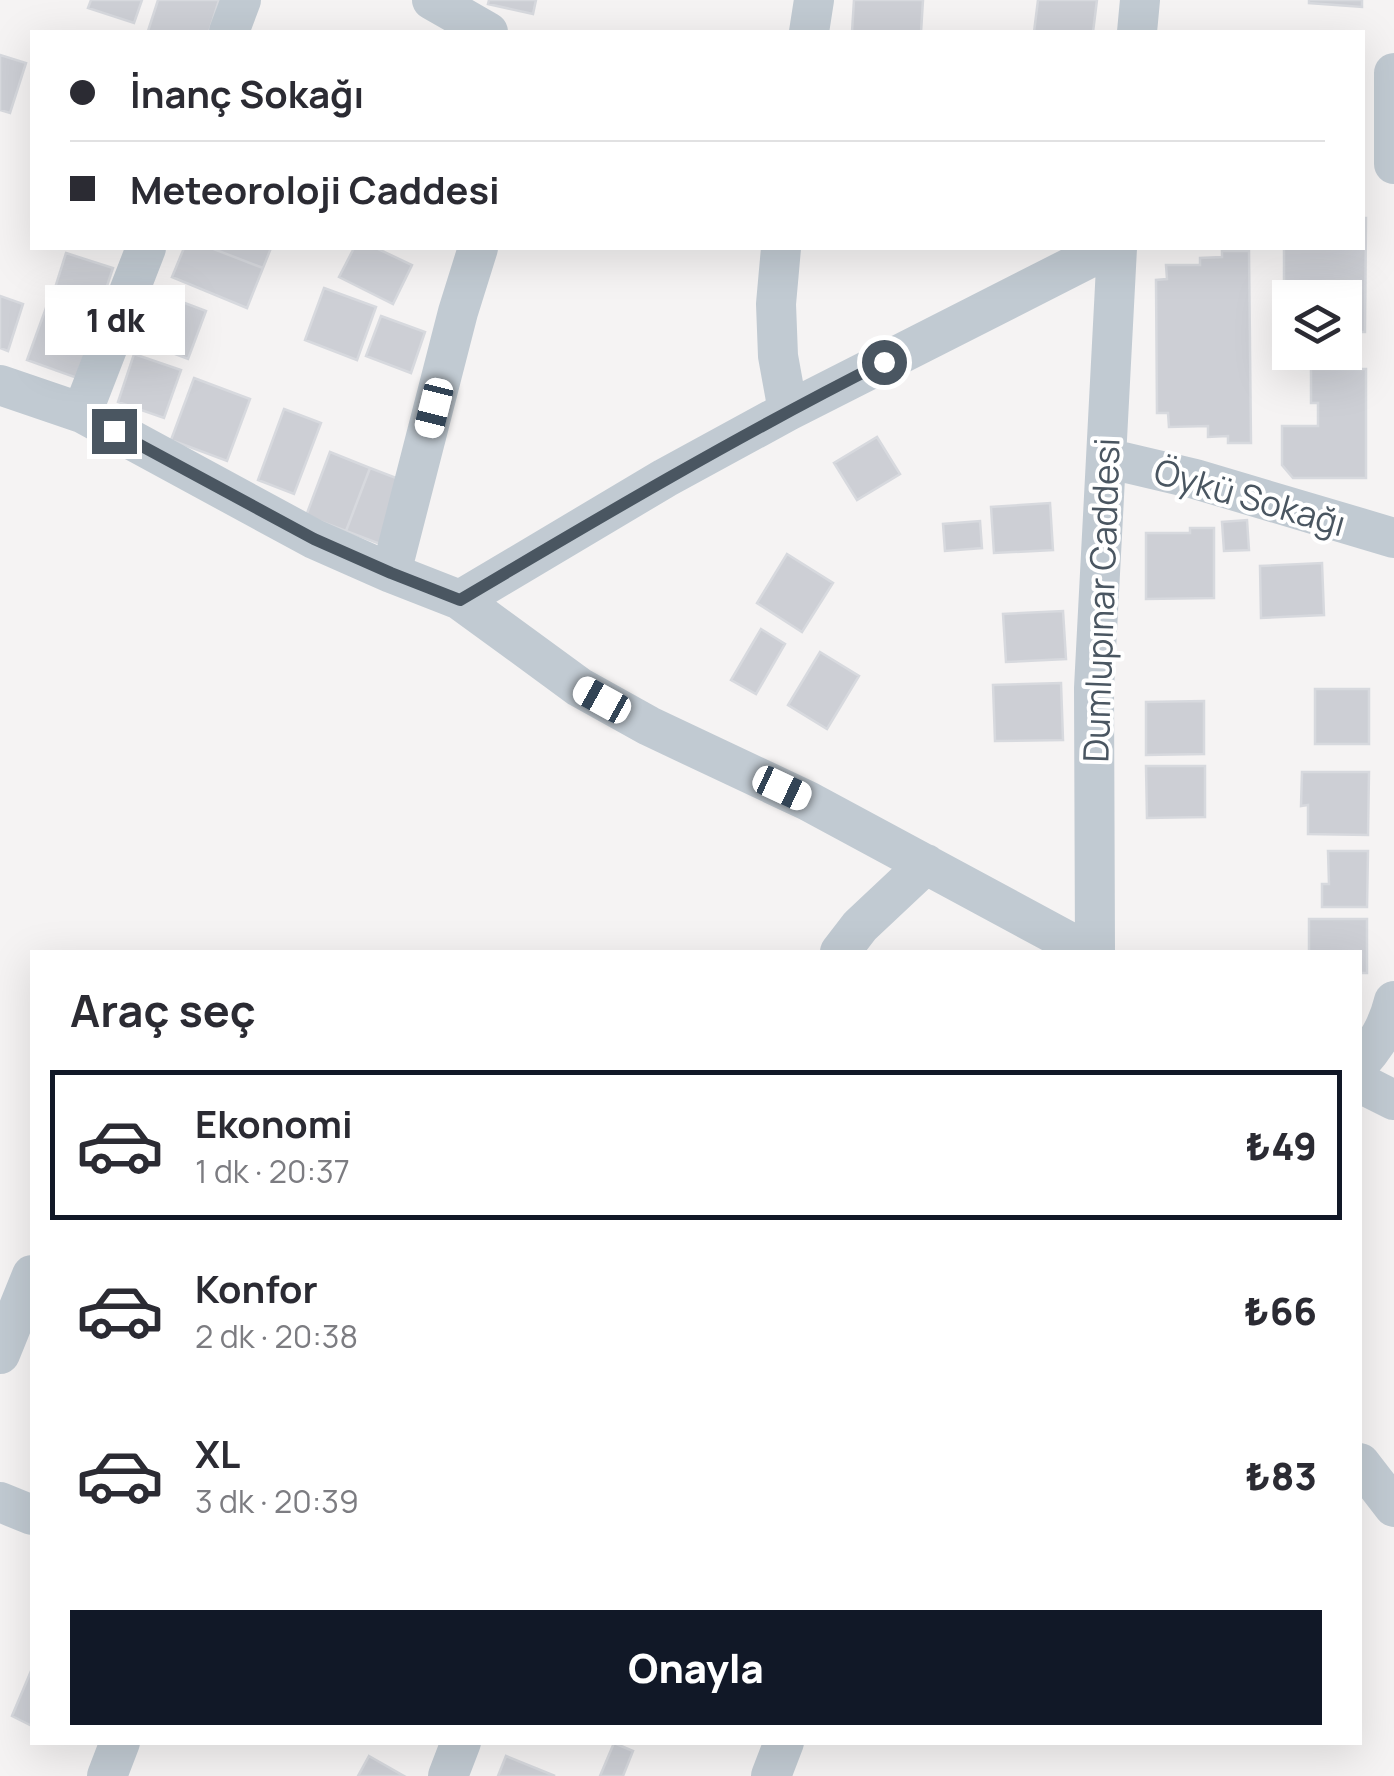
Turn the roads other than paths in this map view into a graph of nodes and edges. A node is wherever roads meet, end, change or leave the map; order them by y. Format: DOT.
graph roads {
  1 [pos="242,0"];
  2 [pos="432,0"];
  3 [pos="814,0"];
  4 [pos="1140,0"];
  5 [pos="230,30"];
  6 [pos="484,30"];
  7 [pos="808,30"];
  8 [pos="1137,30"];
  9 [pos="1394,73"];
  10 [pos="1394,133"];
  11 [pos="1365,145"];
  12 [pos="1394,164"];
  13 [pos="145,250"];
  14 [pos="477,250"];
  15 [pos="782,250"];
  16 [pos="1105,250"];
  17 [pos="1117,250"];
  18 [pos="0,385"];
  19 [pos="788,411"];
  20 [pos="82,413"];
  21 [pos="1106,458"];
  22 [pos="1394,538"];
  23 [pos="391,573"];
  24 [pos="460,600"];
  25 [pos="926,864"];
  26 [pos="842,950"];
  27 [pos="1087,950"];
  28 [pos="1091,950"];
  29 [pos="1394,1001"];
  30 [pos="1362,1061"];
  31 [pos="1362,1083"];
  32 [pos="1394,1100"];
  33 [pos="30,1280"];
  34 [pos="0,1354"];
  35 [pos="1362,1466"];
  36 [pos="0,1502"];
  37 [pos="1394,1508"];
  38 [pos="30,1514"];
  39 [pos="119,1745"];
  40 [pos="460,1745"];
  41 [pos="783,1745"];
  42 [pos="107,1776"];
  43 [pos="448,1776"];
  44 [pos="770,1776"];
  1 -- 5 [label="street"];
  2 -- 6 [label="street"];
  3 -- 7 [label="street"];
  4 -- 8 [label="street"];
  9 -- 10 [label="street"];
  10 -- 11 [label="street"];
  10 -- 12 [label="street"];
  13 -- 20 [label="street"];
  14 -- 23 [label="street"];
  15 -- 19 [label="street"];
  16 -- 19 [label="street"];
  17 -- 21 [label="street, Dumlupınar Caddesi"];
  18 -- 20 [label="street"];
  19 -- 24 [label="street"];
  20 -- 23 [label="street"];
  21 -- 22 [label="street, Öykü Sokağı"];
  21 -- 28 [label="street, Dumlupınar Caddesi"];
  23 -- 24 [label="street"];
  24 -- 25 [label="street"];
  25 -- 26 [label="street"];
  25 -- 27 [label="street"];
  29 -- 30 [label="street"];
  31 -- 32 [label="street"];
  33 -- 34 [label="street"];
  35 -- 37 [label="street"];
  36 -- 38 [label="street"];
  39 -- 42 [label="street"];
  40 -- 43 [label="street"];
  41 -- 44 [label="street"];
}
